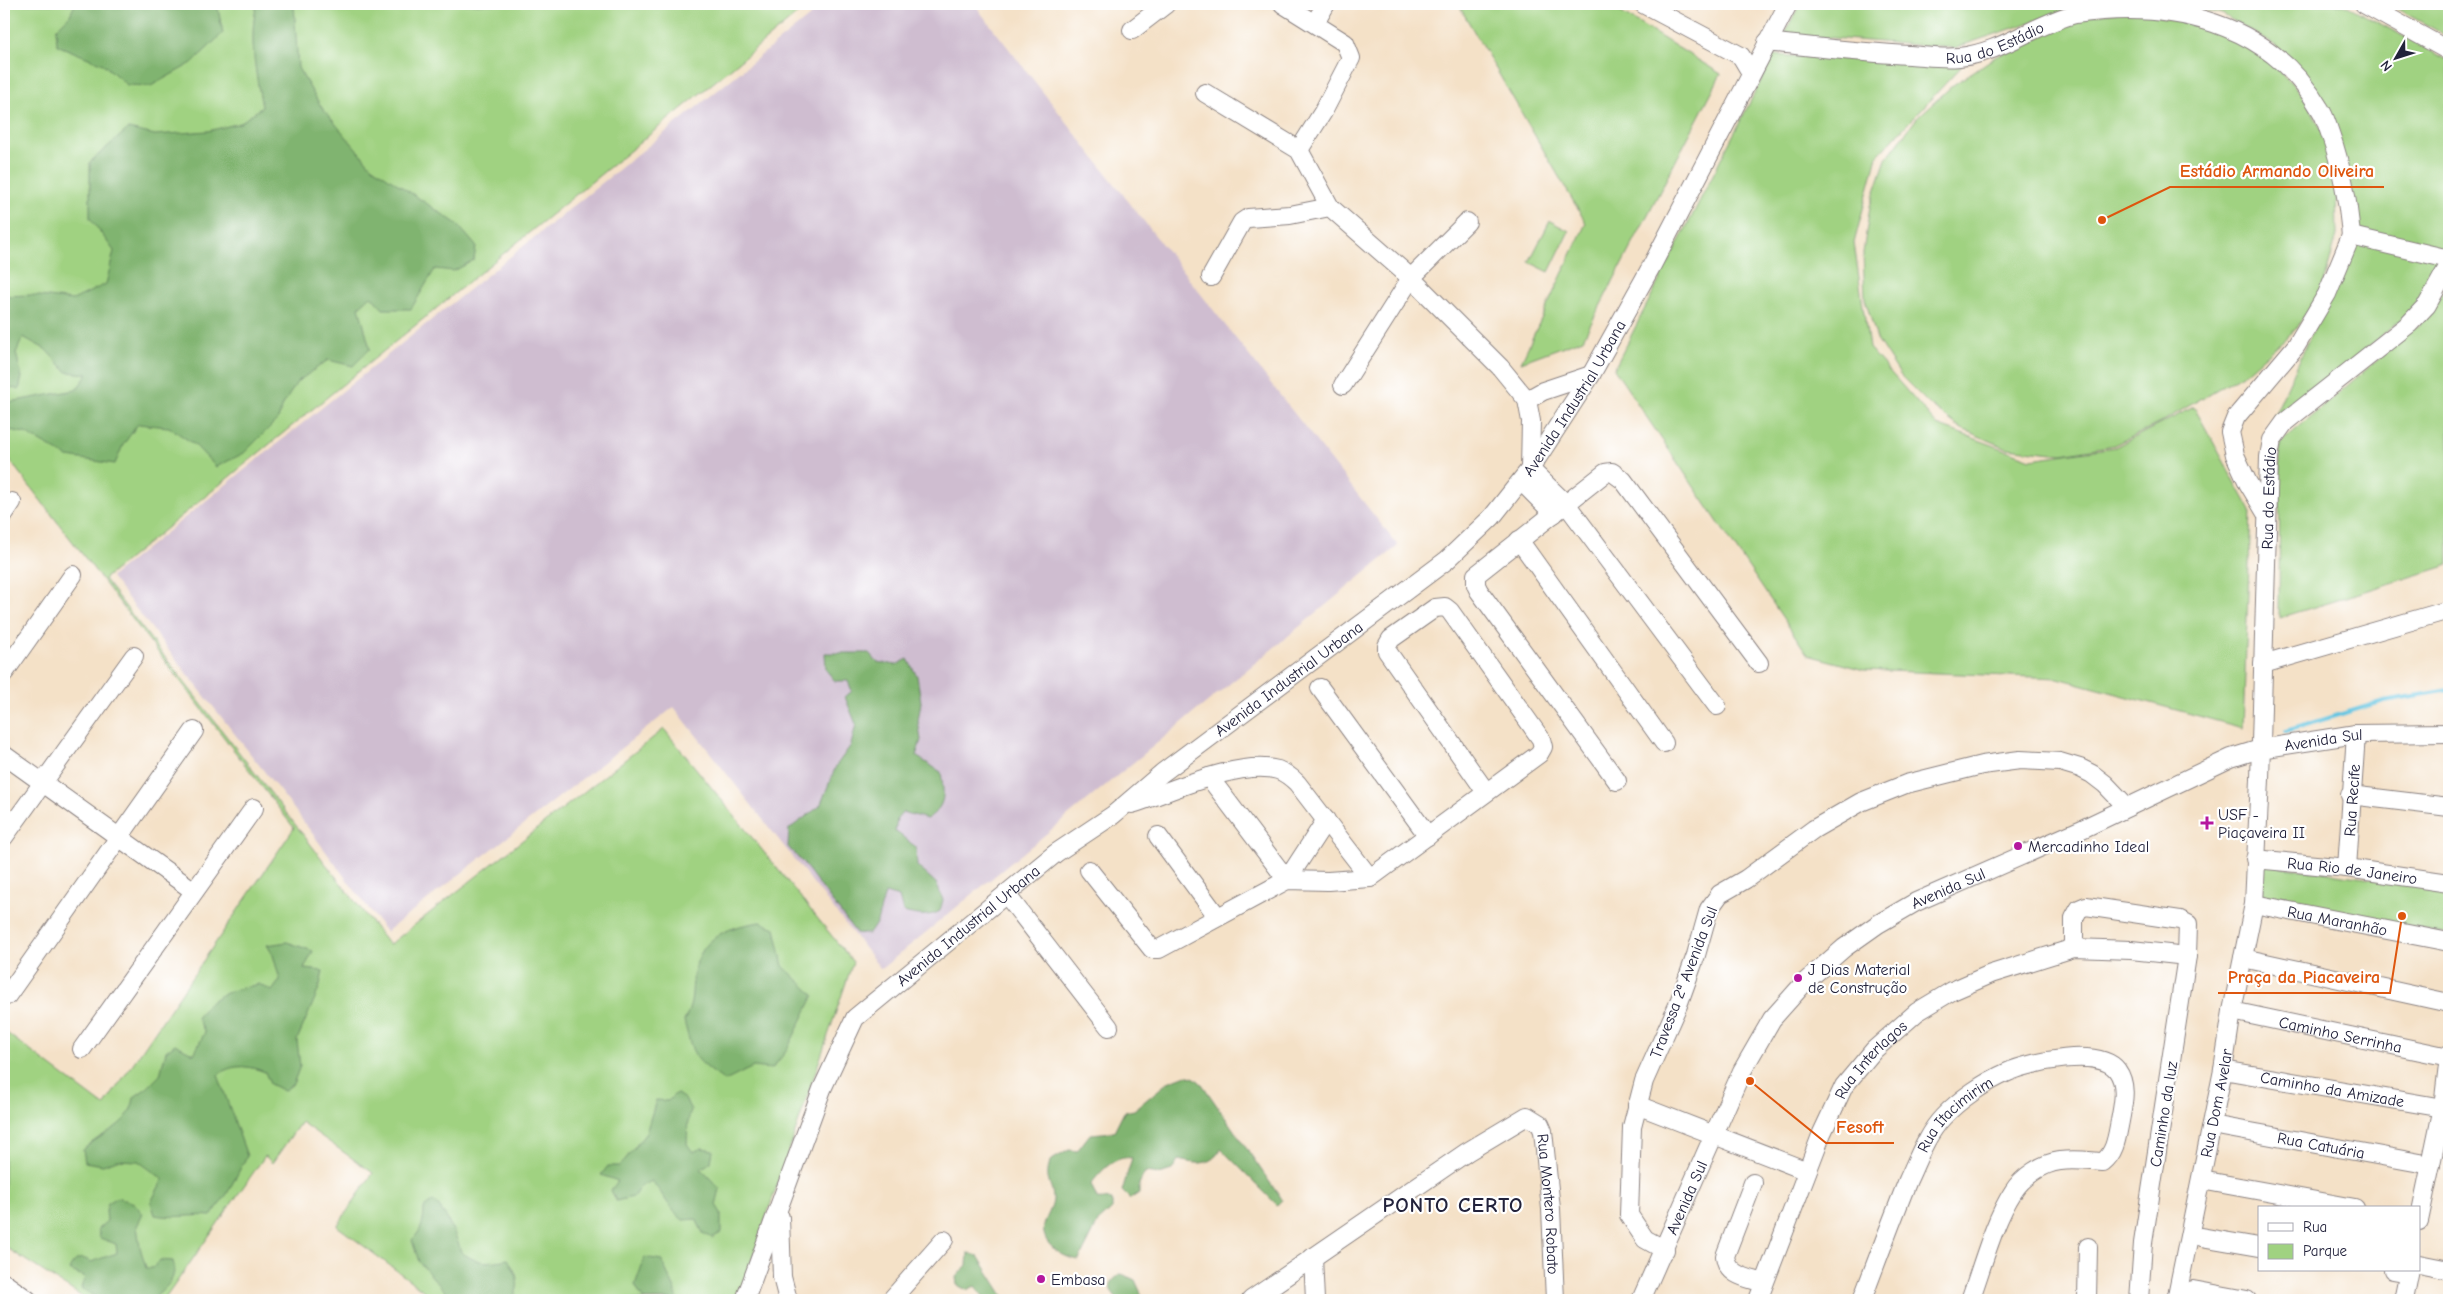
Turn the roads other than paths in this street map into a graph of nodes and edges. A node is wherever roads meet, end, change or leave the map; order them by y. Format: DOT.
graph roads {
  1 [pos="1166,4"];
  2 [pos="1283,4"];
  3 [pos="1326,4"];
  4 [pos="1643,4"];
  5 [pos="2364,4"];
  6 [pos="1785,5"];
  7 [pos="1314,23"];
  8 [pos="1132,30"];
  9 [pos="1764,47"];
  10 [pos="2449,51"];
  11 [pos="1741,56"];
  12 [pos="1751,73"];
  13 [pos="1206,93"];
  14 [pos="1299,150"];
  15 [pos="1330,207"];
  16 [pos="1467,222"];
  17 [pos="2351,236"];
  18 [pos="2449,259"];
  19 [pos="2449,265"];
  20 [pos="1211,277"];
  21 [pos="1411,278"];
  22 [pos="1591,375"];
  23 [pos="1343,385"];
  24 [pos="1548,389"];
  25 [pos="1527,400"];
  26 [pos="1568,412"];
  27 [pos="1531,421"];
  28 [pos="1557,428"];
  29 [pos="1526,476"];
  30 [pos="1561,510"];
  31 [pos="2266,513"];
  32 [pos="1519,540"];
  33 [pos="73,575"];
  34 [pos="2449,610"];
  35 [pos="134,656"];
  36 [pos="1759,663"];
  37 [pos="2264,664"];
  38 [pos="4,673"];
  39 [pos="1320,688"];
  40 [pos="1717,706"];
  41 [pos="194,731"];
  42 [pos="2449,733"];
  43 [pos="2356,734"];
  44 [pos="1664,743"];
  45 [pos="2260,749"];
  46 [pos="4,755"];
  47 [pos="1209,777"];
  48 [pos="1155,780"];
  49 [pos="1617,781"];
  50 [pos="42,782"];
  51 [pos="1170,791"];
  52 [pos="1486,792"];
  53 [pos="2350,795"];
  54 [pos="1123,807"];
  55 [pos="2126,807"];
  56 [pos="254,808"];
  57 [pos="2449,808"];
  58 [pos="1326,820"];
  59 [pos="1158,836"];
  60 [pos="1428,836"];
  61 [pos="4,837"];
  62 [pos="118,837"];
  63 [pos="2255,859"];
  64 [pos="2347,868"];
  65 [pos="1089,870"];
  66 [pos="1370,878"];
  67 [pos="1286,880"];
  68 [pos="2449,883"];
  69 [pos="194,891"];
  70 [pos="1006,894"];
  71 [pos="2254,904"];
  72 [pos="1217,916"];
  73 [pos="2449,942"];
  74 [pos="2074,948"];
  75 [pos="2188,956"];
  76 [pos="2244,958"];
  77 [pos="7,996"];
  78 [pos="2449,1003"];
  79 [pos="2232,1011"];
  80 [pos="1109,1027"];
  81 [pos="82,1049"];
  82 [pos="2449,1057"];
  83 [pos="2223,1070"];
  84 [pos="1637,1105"];
  85 [pos="2446,1108"];
  86 [pos="2212,1125"];
  87 [pos="1713,1133"];
  88 [pos="2431,1165"];
  89 [pos="1807,1171"];
  90 [pos="2201,1180"];
  91 [pos="1753,1183"];
  92 [pos="780,1204"];
  93 [pos="2344,1206"];
  94 [pos="2420,1215"];
  95 [pos="2201,1237"];
  96 [pos="944,1240"];
  97 [pos="2088,1247"];
  98 [pos="2258,1247"];
  99 [pos="1664,1250"];
  100 [pos="1313,1257"];
  101 [pos="2420,1269"];
  102 [pos="2449,1270"];
  103 [pos="2408,1272"];
  104 [pos="754,1276"];
  105 [pos="782,1277"];
  106 [pos="4,1283"];
  107 [pos="1764,1283"];
  108 [pos="2193,1290"];
  109 [pos="28,1300"];
  110 [pos="745,1300"];
  111 [pos="788,1300"];
  112 [pos="892,1300"];
  113 [pos="1251,1300"];
  114 [pos="1315,1300"];
  115 [pos="1555,1300"];
  116 [pos="1640,1300"];
  117 [pos="1758,1300"];
  118 [pos="1862,1300"];
  119 [pos="1970,1300"];
  120 [pos="2087,1300"];
  121 [pos="2139,1300"];
  122 [pos="2176,1300"];
  123 [pos="2247,1300"];
  124 [pos="2404,1300"];
  1 -- 8 [label="street"];
  2 -- 7 [label="street"];
  3 -- 7 [label="street"];
  4 -- 11 [label="street"];
  5 -- 10 [label="street"];
  6 -- 9 [label="street, Avenida Industrial Urbana"];
  7 -- 14 [label="street"];
  9 -- 11 [label="street, Rua do Estádio"];
  9 -- 12 [label="street, Avenida Industrial Urbana"];
  9 -- 17 [label="street, Rua do Estádio"];
  11 -- 12 [label="street"];
  12 -- 22 [label="street, Avenida Industrial Urbana"];
  13 -- 14 [label="street"];
  14 -- 15 [label="street"];
  15 -- 20 [label="street"];
  15 -- 21 [label="street"];
  16 -- 21 [label="street"];
  17 -- 18 [label="street"];
  17 -- 31 [label="street"];
  19 -- 31 [label="street, Rua do Estádio"];
  21 -- 23 [label="street"];
  21 -- 25 [label="street"];
  22 -- 24 [label="street"];
  22 -- 26 [label="street, Avenida Industrial Urbana"];
  24 -- 25 [label="street"];
  24 -- 26 [label="street"];
  25 -- 27 [label="street"];
  26 -- 28 [label="street, Avenida Industrial Urbana"];
  27 -- 28 [label="street"];
  27 -- 29 [label="street"];
  28 -- 29 [label="street, Avenida Industrial Urbana"];
  29 -- 30 [label="street"];
  29 -- 48 [label="street, Avenida Industrial Urbana"];
  30 -- 32 [label="street"];
  30 -- 36 [label="street"];
  30 -- 40 [label="street"];
  31 -- 37 [label="street, Rua do Estádio"];
  32 -- 44 [label="street"];
  32 -- 49 [label="street"];
  33 -- 38 [label="street"];
  34 -- 37 [label="street"];
  35 -- 50 [label="street"];
  37 -- 45 [label="street, Rua do Estádio"];
  39 -- 60 [label="street"];
  41 -- 62 [label="street"];
  42 -- 43 [label="street, Avenida Sul"];
  43 -- 45 [label="street, Avenida Sul"];
  43 -- 53 [label="street, Rua Recife"];
  45 -- 55 [label="street, Avenida Sul"];
  45 -- 63 [label="street, Rua do Estádio"];
  46 -- 50 [label="street"];
  47 -- 51 [label="street"];
  47 -- 58 [label="street"];
  47 -- 67 [label="street"];
  48 -- 51 [label="street"];
  48 -- 54 [label="street, Avenida Industrial Urbana"];
  50 -- 61 [label="street"];
  50 -- 62 [label="street"];
  51 -- 54 [label="street"];
  52 -- 52 [label="street"];
  52 -- 60 [label="street"];
  53 -- 57 [label="street"];
  53 -- 64 [label="street, Rua Recife"];
  54 -- 70 [label="street, Avenida Industrial Urbana"];
  55 -- 84 [label="street, Travessa 2ª Avenida Sul"];
  55 -- 87 [label="street, Avenida Sul"];
  56 -- 69 [label="street"];
  58 -- 66 [label="street"];
  58 -- 67 [label="street"];
  59 -- 72 [label="street"];
  60 -- 66 [label="street"];
  62 -- 69 [label="street"];
  62 -- 77 [label="street"];
  63 -- 64 [label="street, Rua Rio de Janeiro"];
  63 -- 71 [label="street, Rua Dom Avelar"];
  64 -- 68 [label="street, Rua Rio de Janeiro"];
  65 -- 72 [label="street"];
  66 -- 67 [label="street"];
  67 -- 72 [label="street"];
  69 -- 81 [label="street"];
  70 -- 80 [label="street"];
  70 -- 92 [label="street, Avenida Industrial Urbana"];
  71 -- 73 [label="street, Rua Maranhão"];
  71 -- 76 [label="street, Rua Dom Avelar"];
  74 -- 75 [label="street, Rua Interlagos"];
  74 -- 75 [label="street, Caminho da luz"];
  74 -- 89 [label="street, Rua Interlagos"];
  75 -- 121 [label="street, Caminho da luz"];
  76 -- 78 [label="street"];
  76 -- 79 [label="street, Rua Dom Avelar"];
  79 -- 82 [label="street, Caminho Serrinha"];
  79 -- 83 [label="street, Rua Dom Avelar"];
  82 -- 85 [label="street"];
  83 -- 85 [label="street, Caminho da Amizade"];
  83 -- 86 [label="street, Rua Dom Avelar"];
  84 -- 87 [label="street"];
  84 -- 99 [label="street, Travessa 2ª Avenida Sul"];
  85 -- 88 [label="street"];
  86 -- 88 [label="street, Rua Catuária"];
  86 -- 90 [label="street, Rua Dom Avelar"];
  87 -- 89 [label="street"];
  87 -- 99 [label="street, Avenida Sul"];
  88 -- 94 [label="street"];
  89 -- 107 [label="street, Rua Interlagos"];
  90 -- 93 [label="street"];
  90 -- 122 [label="street, Rua Dom Avelar"];
  91 -- 107 [label="street"];
  92 -- 104 [label="street, Avenida Industrial Urbana"];
  92 -- 105 [label="street"];
  95 -- 98 [label="street"];
  96 -- 112 [label="street"];
  97 -- 120 [label="street"];
  99 -- 116 [label="street, Avenida Sul"];
  100 -- 113 [label="street"];
  100 -- 114 [label="street"];
  100 -- 115 [label="street, Rua Montero Robato"];
  101 -- 102 [label="street"];
  103 -- 124 [label="street"];
  104 -- 105 [label="street"];
  104 -- 110 [label="street, Avenida Industrial Urbana"];
  105 -- 111 [label="street"];
  106 -- 109 [label="street"];
  107 -- 117 [label="street, Rua Interlagos"];
  108 -- 123 [label="street"];
  118 -- 119 [label="street, Rua Itacimirim"];
}
